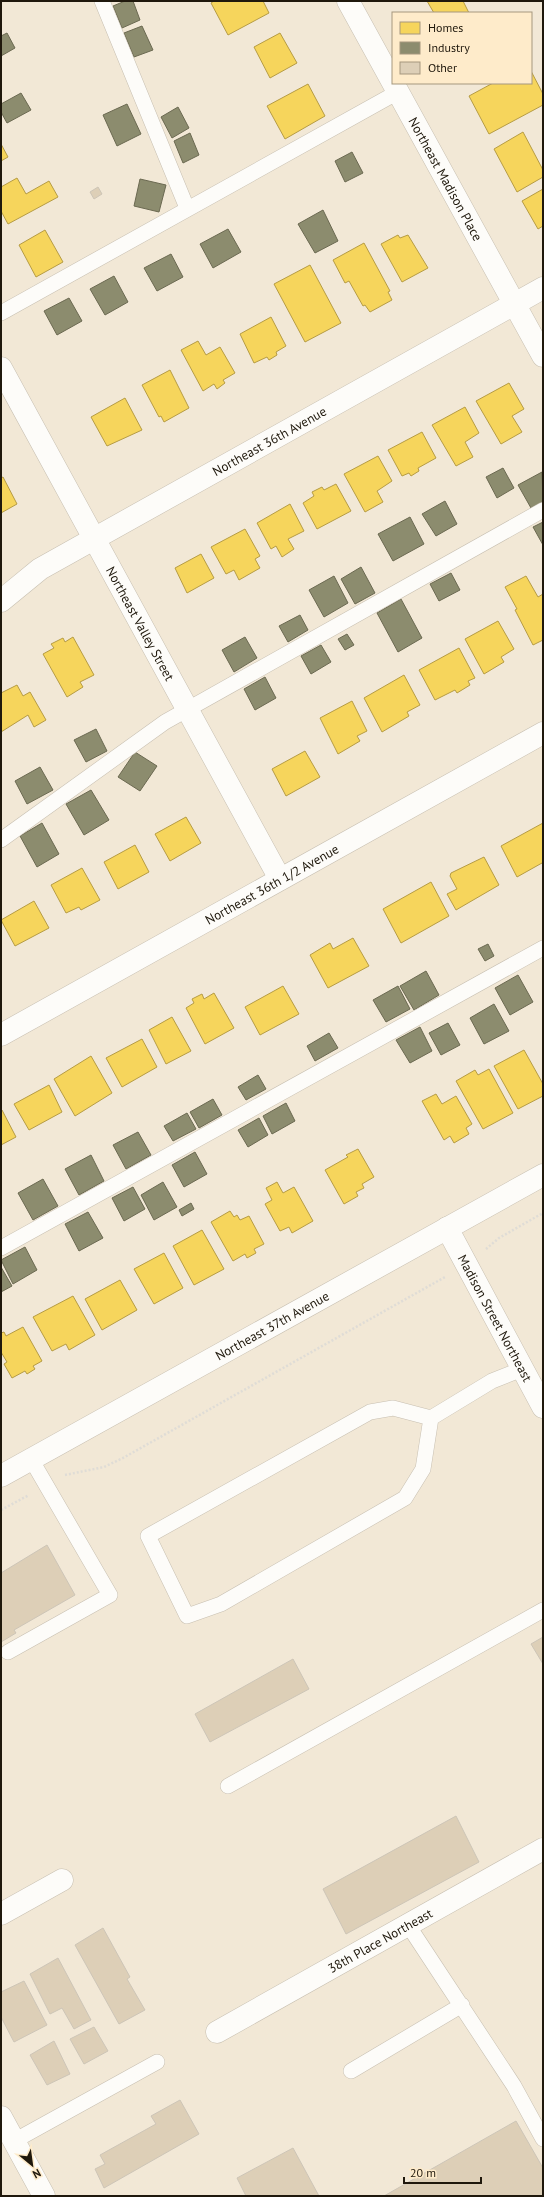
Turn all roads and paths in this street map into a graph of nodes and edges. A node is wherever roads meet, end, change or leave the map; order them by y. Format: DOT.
graph roads {
  1 [pos="102,1"];
  2 [pos="348,1"];
  3 [pos="392,81"];
  4 [pos="394,84"];
  5 [pos="398,92"];
  6 [pos="186,208"];
  7 [pos="543,288"];
  8 [pos="515,304"];
  9 [pos="1,313"];
  10 [pos="543,356"];
  11 [pos="4,380"];
  12 [pos="543,510"];
  13 [pos="95,540"];
  14 [pos="1,601"];
  15 [pos="187,709"];
  16 [pos="543,733"];
  17 [pos="1,840"];
  18 [pos="280,880"];
  19 [pos="543,948"];
  20 [pos="1,1035"];
  21 [pos="543,1175"];
  22 [pos="543,1213"];
  23 [pos="447,1228"];
  24 [pos="1,1248"];
  25 [pos="486,1249"];
  26 [pos="443,1278"];
  27 [pos="522,1369"];
  28 [pos="543,1407"];
  29 [pos="431,1418"];
  30 [pos="31,1459"];
  31 [pos="1,1476"];
  32 [pos="47,1484"];
  33 [pos="1,1510"];
  34 [pos="543,1610"];
  35 [pos="8,1652"];
  36 [pos="228,1786"];
  37 [pos="543,1849"];
  38 [pos="62,1880"];
  39 [pos="1,1914"];
  40 [pos="408,1925"];
  41 [pos="462,2005"];
  42 [pos="217,2032"];
  43 [pos="157,2062"];
  44 [pos="350,2071"];
  45 [pos="1,2117"];
  46 [pos="543,2140"];
  47 [pos="14,2141"];
  48 [pos="44,2196"];
  1 -- 6 [label="lane"];
  2 -- 3 [label="street, Northeast Madison Place"];
  4 -- 5 [label="street, Northeast Madison Place"];
  5 -- 6 [label="lane"];
  5 -- 8 [label="street, Northeast Madison Place"];
  6 -- 9 [label="lane"];
  7 -- 8 [label="street, Northeast 36th Avenue"];
  8 -- 10 [label="street, Northeast Madison Place"];
  8 -- 13 [label="street, Northeast 36th Avenue"];
  11 -- 13 [label="street, Northeast Valley Street"];
  12 -- 15 [label="lane"];
  13 -- 14 [label="street, Northeast 36th Avenue"];
  13 -- 15 [label="street, Northeast Valley Street"];
  15 -- 17 [label="lane"];
  15 -- 18 [label="street, Northeast Valley Street"];
  16 -- 18 [label="street, Northeast 36th 1/2 Avenue"];
  18 -- 20 [label="street, Northeast 36th 1/2 Avenue"];
  19 -- 24 [label="lane"];
  21 -- 23 [label="street, Northeast 37th Avenue"];
  22 -- 25 [label="path"];
  23 -- 27 [label="street, Madison Street Northeast"];
  23 -- 30 [label="street, Northeast 37th Avenue"];
  26 -- 32 [label="path"];
  27 -- 28 [label="street, Madison Street Northeast"];
  27 -- 29 [label="lane"];
  29 -- 29 [label="lane"];
  30 -- 31 [label="street, Northeast 37th Avenue"];
  30 -- 32 [label="lane"];
  32 -- 33 [label="path"];
  32 -- 35 [label="lane"];
  34 -- 36 [label="lane"];
  37 -- 40 [label="street, 38th Place Northeast"];
  38 -- 39 [label="street"];
  40 -- 41 [label="lane"];
  40 -- 42 [label="street, 38th Place Northeast"];
  41 -- 44 [label="lane"];
  41 -- 46 [label="lane"];
  43 -- 47 [label="lane"];
  45 -- 47 [label="street"];
  47 -- 48 [label="street"];
}
